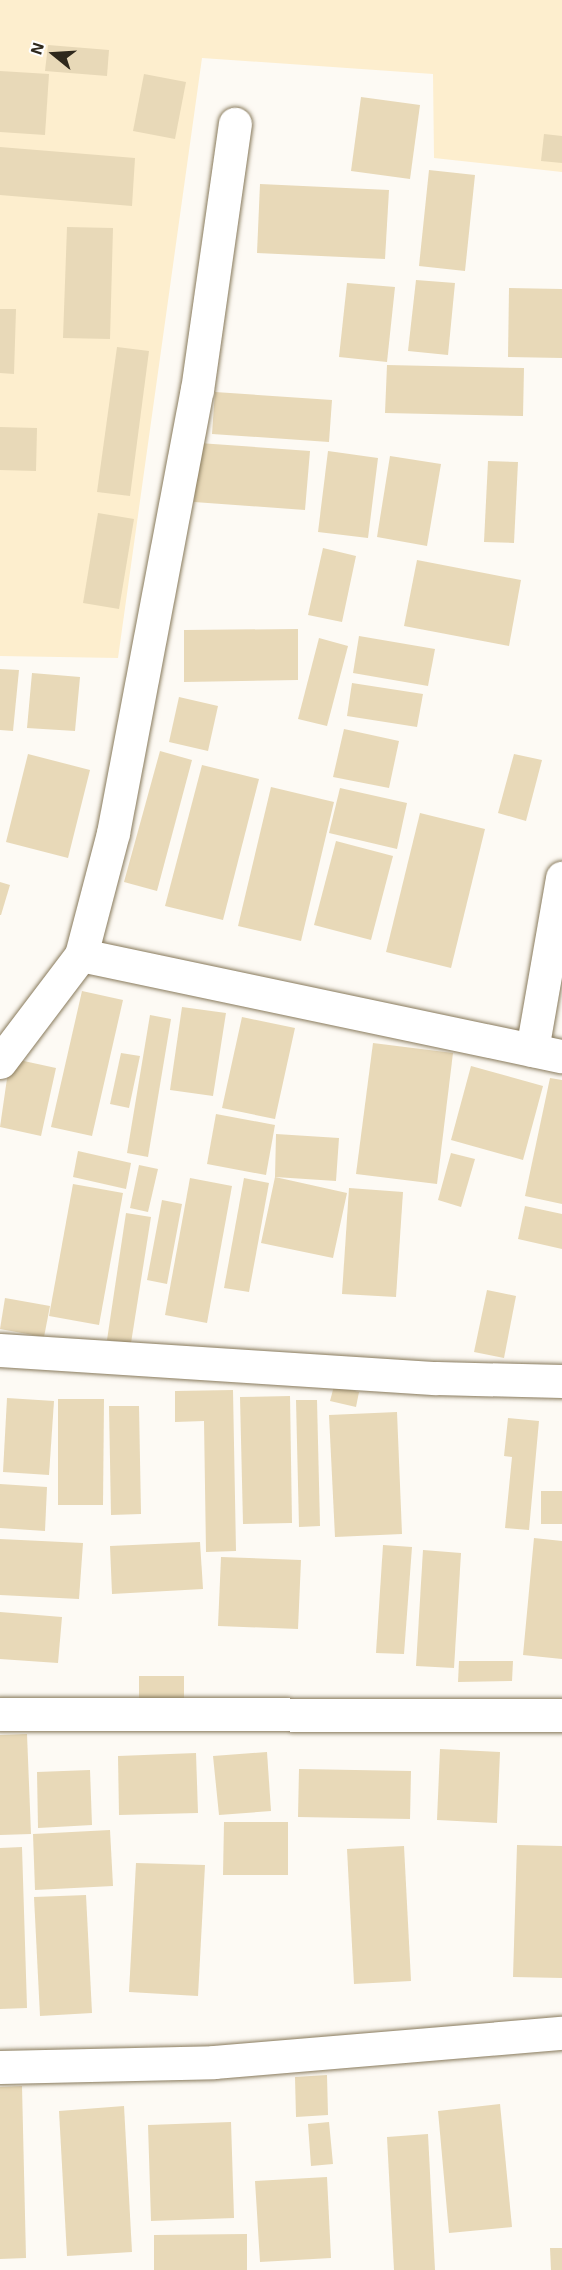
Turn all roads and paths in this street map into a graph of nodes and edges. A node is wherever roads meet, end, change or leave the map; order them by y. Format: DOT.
graph roads {
  1 [pos="236,124"];
  2 [pos="562,878"];
  3 [pos="81,955"];
  4 [pos="547,1053"];
  5 [pos="0,1062"];
  6 [pos="0,1350"];
  7 [pos="562,1381"];
  8 [pos="0,1714"];
  9 [pos="562,1715"];
  10 [pos="562,2033"];
  11 [pos="0,2067"];
  1 -- 3 [label="street"];
  2 -- 4 [label="street"];
  3 -- 4 [label="street"];
  3 -- 5 [label="street"];
  6 -- 7 [label="street"];
  8 -- 9 [label="street"];
  10 -- 11 [label="street"];
}
